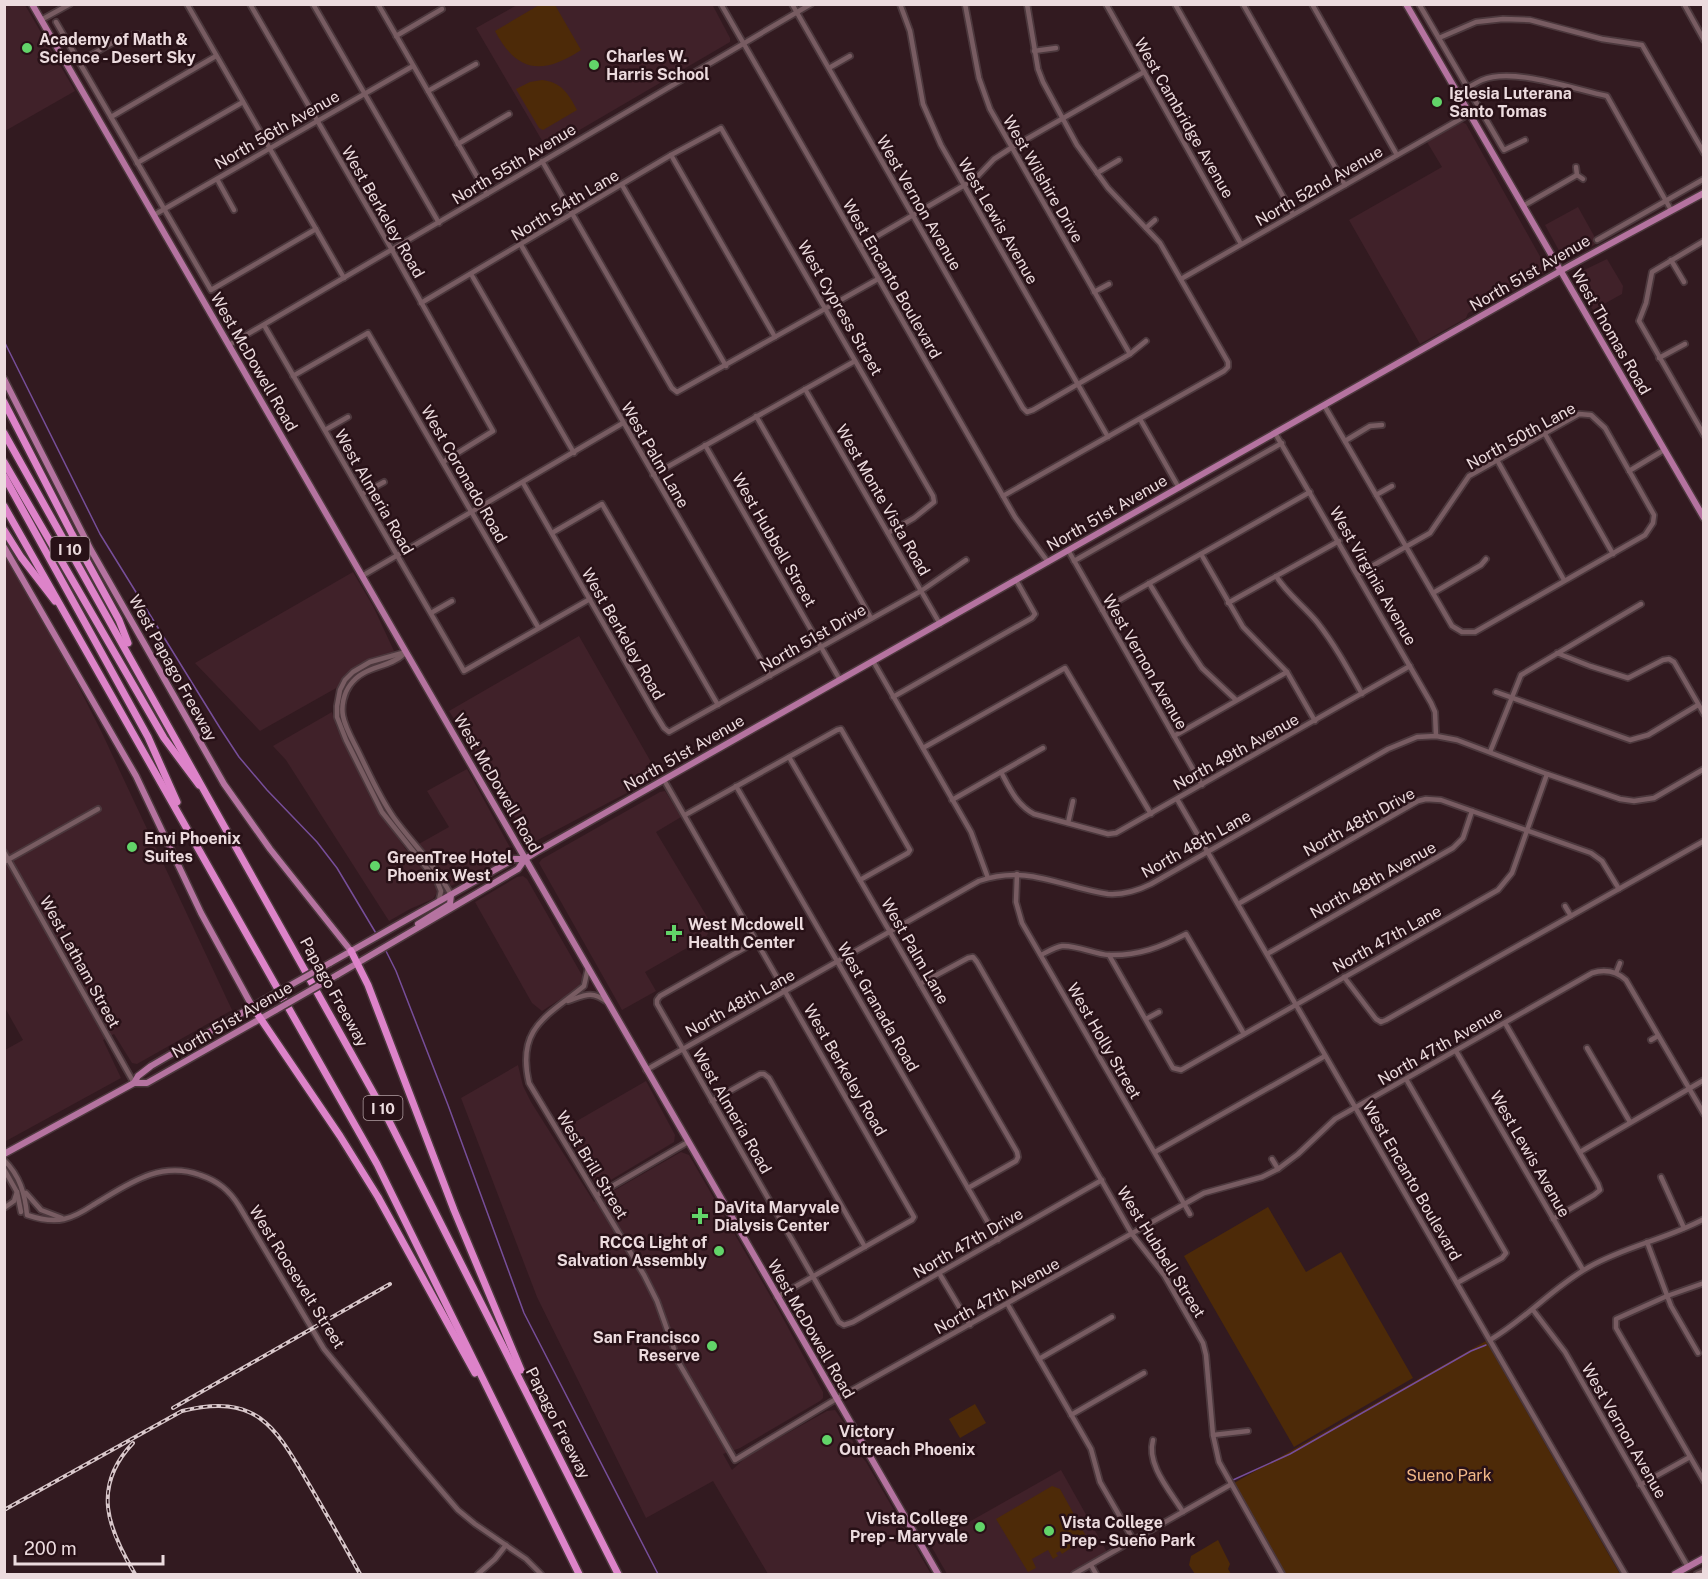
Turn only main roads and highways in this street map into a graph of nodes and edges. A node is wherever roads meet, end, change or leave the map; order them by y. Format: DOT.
graph roads {
  1 [pos="32,4"];
  2 [pos="1406,4"];
  3 [pos="1704,193"];
  4 [pos="1560,271"];
  5 [pos="4,378"];
  6 [pos="4,402"];
  7 [pos="4,433"];
  8 [pos="4,462"];
  9 [pos="4,476"];
  10 [pos="4,506"];
  11 [pos="1704,518"];
  12 [pos="4,530"];
  13 [pos="4,547"];
  14 [pos="69,620"];
  15 [pos="136,665"];
  16 [pos="215,806"];
  17 [pos="195,843"];
  18 [pos="525,859"];
  19 [pos="451,895"];
  20 [pos="404,936"];
  21 [pos="351,951"];
  22 [pos="358,963"];
  23 [pos="252,1006"];
  24 [pos="260,1019"];
  25 [pos="134,1083"];
  26 [pos="4,1154"];
  27 [pos="540,1417"];
  28 [pos="509,1433"];
  29 [pos="1704,1558"];
  30 [pos="579,1575"];
  31 [pos="618,1575"];
  32 [pos="938,1575"];
  33 [pos="1675,1575"];
  1 -- 18 [label="main road, West McDowell Road"];
  2 -- 4 [label="main road, West Thomas Road"];
  3 -- 4 [label="main road, North 51st Avenue"];
  4 -- 11 [label="main road, West Thomas Road"];
  4 -- 18 [label="main road, North 51st Avenue"];
  5 -- 21 [label="main road, West Papago Freeway"];
  6 -- 15 [label="highway"];
  7 -- 15 [label="highway, Papago Freeway / I 10"];
  8 -- 16 [label="highway"];
  9 -- 17 [label="highway"];
  10 -- 14 [label="highway, I 10"];
  12 -- 14 [label="highway"];
  13 -- 23 [label="main road"];
  14 -- 17 [label="highway, I 10"];
  15 -- 16 [label="highway, Papago Freeway / I 10"];
  16 -- 27 [label="highway, Papago Freeway / I 10"];
  17 -- 28 [label="highway, I 10"];
  18 -- 19 [label="main road, North 51st Avenue"];
  18 -- 20 [label="main road, North 51st Avenue"];
  18 -- 32 [label="main road, West McDowell Road"];
  19 -- 20 [label="main road"];
  19 -- 21 [label="main road, North 51st Avenue"];
  20 -- 22 [label="main road, North 51st Avenue"];
  21 -- 22 [label="highway"];
  21 -- 23 [label="main road, North 51st Avenue, bridge"];
  22 -- 24 [label="main road, North 51st Avenue, bridge"];
  22 -- 27 [label="highway"];
  23 -- 24 [label="highway"];
  23 -- 25 [label="main road, North 51st Avenue"];
  24 -- 25 [label="main road, North 51st Avenue"];
  24 -- 28 [label="highway"];
  25 -- 26 [label="main road, North 51st Avenue"];
  27 -- 31 [label="highway, Papago Freeway / I 10"];
  28 -- 30 [label="highway, I 10"];
  29 -- 33 [label="main road"];
}
